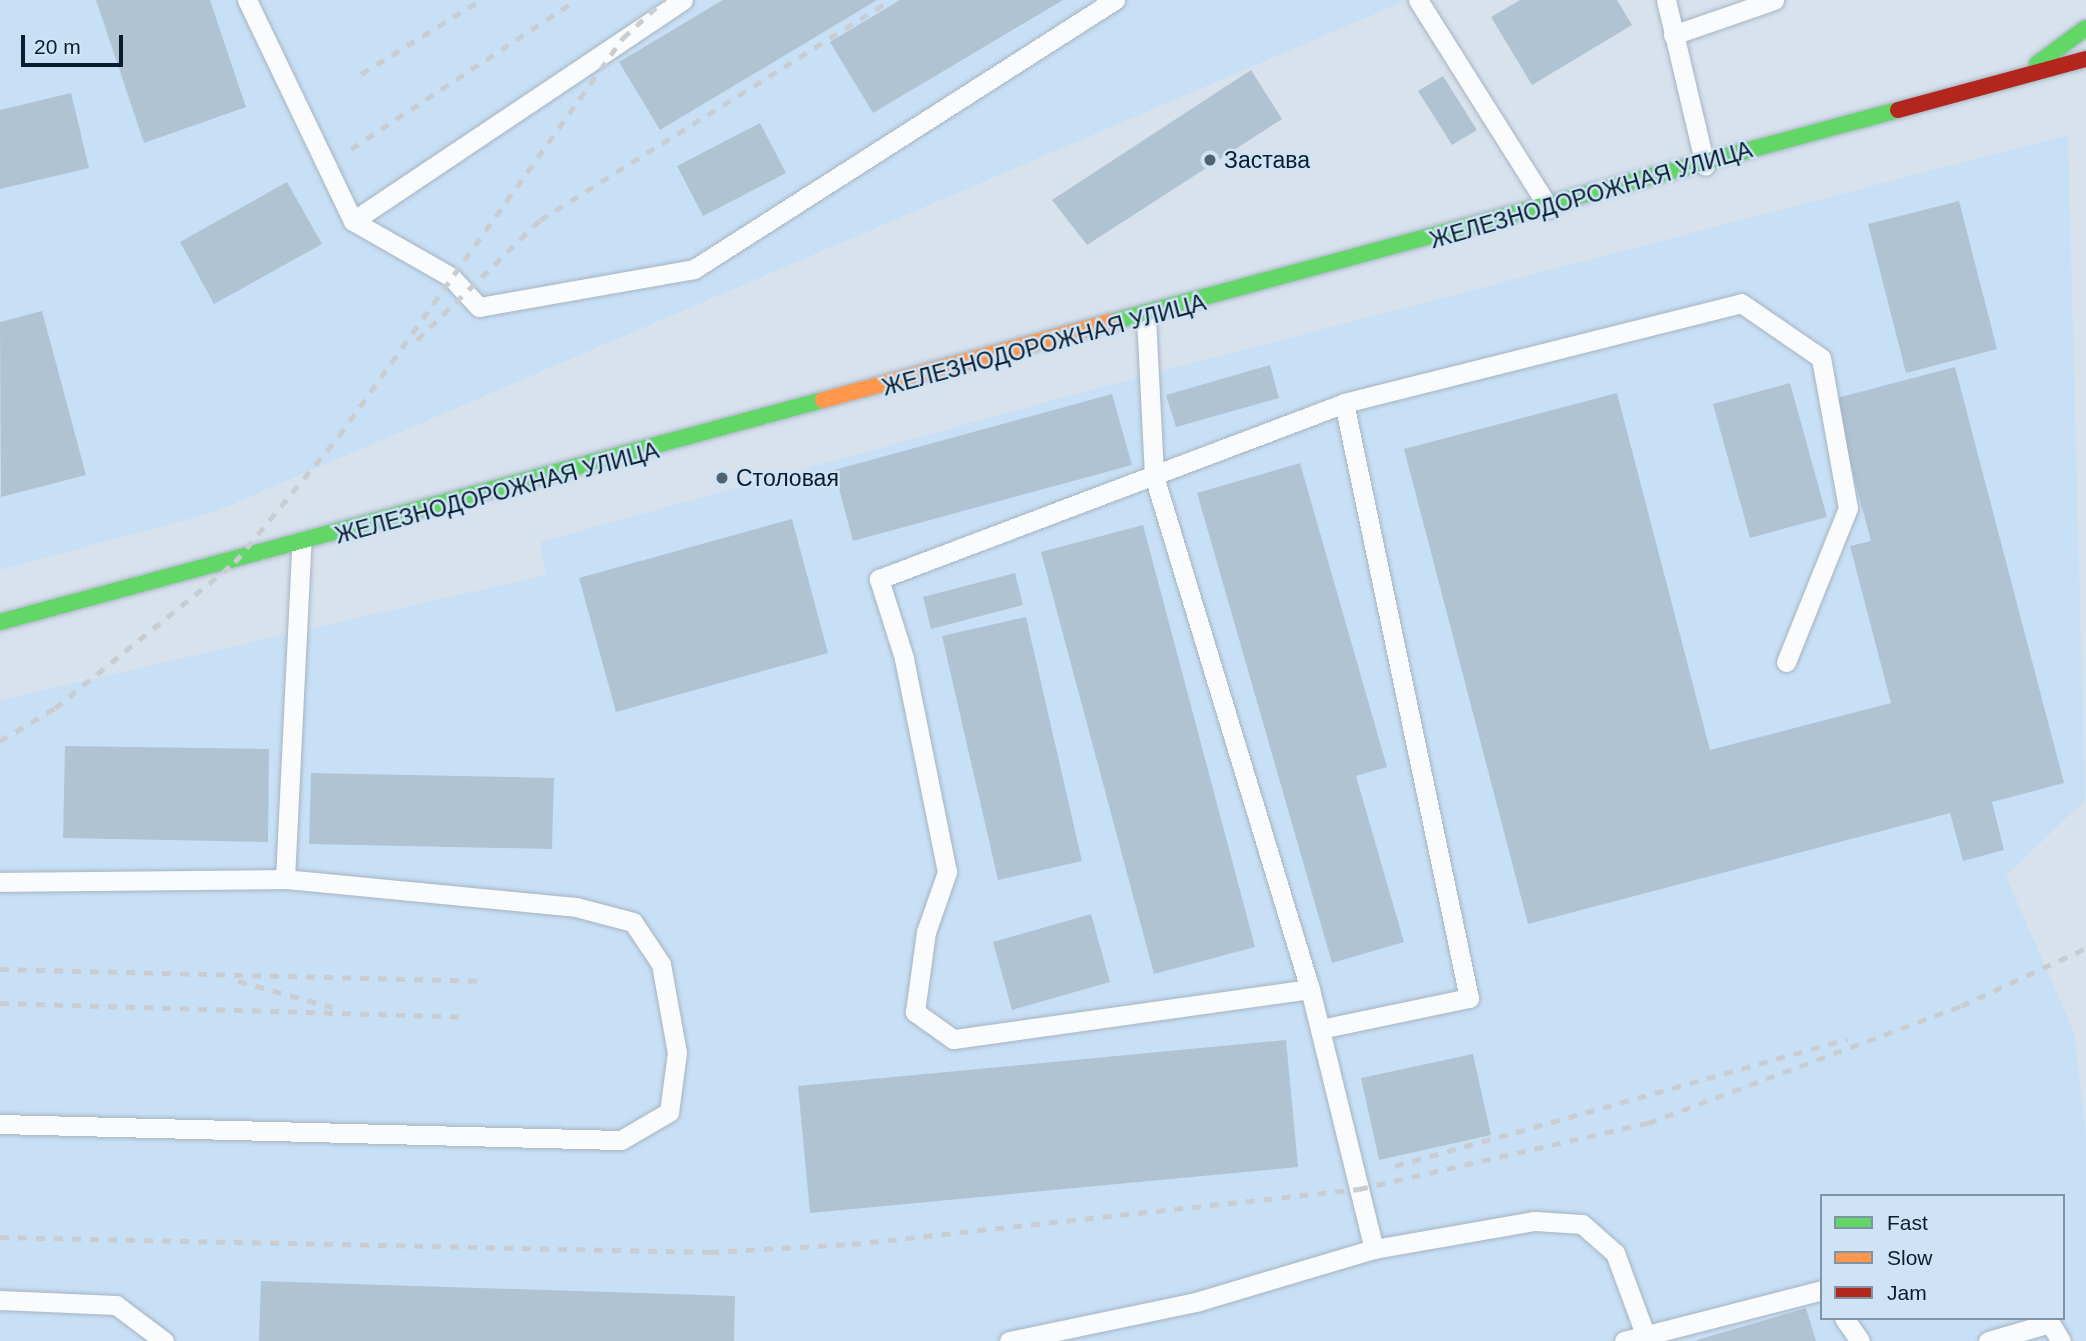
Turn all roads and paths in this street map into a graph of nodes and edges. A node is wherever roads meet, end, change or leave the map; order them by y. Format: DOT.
graph roads {
  1 [pos="682,0"];
  2 [pos="1115,0"];
  3 [pos="1418,0"];
  4 [pos="1666,0"];
  5 [pos="1774,0"];
  6 [pos="251,2"];
  7 [pos="2086,28"];
  8 [pos="1672,35"];
  9 [pos="2086,59"];
  10 [pos="2027,71"];
  11 [pos="1705,165"];
  12 [pos="1549,208"];
  13 [pos="353,221"];
  14 [pos="1146,317"];
  15 [pos="1344,403"];
  16 [pos="1154,476"];
  17 [pos="301,545"];
  18 [pos="0,622"];
  19 [pos="1786,662"];
  20 [pos="285,879"];
  21 [pos="0,882"];
  22 [pos="1310,989"];
  23 [pos="1320,1029"];
  24 [pos="0,1124"];
  25 [pos="1374,1249"];
  26 [pos="1820,1290"];
  27 [pos="0,1300"];
  28 [pos="1845,1320"];
  29 [pos="1645,1334"];
  30 [pos="164,1341"];
  31 [pos="1009,1341"];
  32 [pos="1624,1341"];
  33 [pos="1860,1341"];
  34 [pos="1988,1341"];
  35 [pos="2061,1341"];
  1 -- 13 [label="lane"];
  2 -- 13 [label="lane"];
  3 -- 12 [label="lane"];
  4 -- 8 [label="lane"];
  5 -- 8 [label="lane"];
  6 -- 13 [label="lane"];
  7 -- 10 [label="street"];
  8 -- 11 [label="lane"];
  9 -- 10 [label="street, ЖЕЛЕЗНОДОРОЖНАЯ УЛИЦА"];
  10 -- 11 [label="street, ЖЕЛЕЗНОДОРОЖНАЯ УЛИЦА"];
  11 -- 12 [label="street, ЖЕЛЕЗНОДОРОЖНАЯ УЛИЦА"];
  12 -- 14 [label="street, ЖЕЛЕЗНОДОРОЖНАЯ УЛИЦА"];
  14 -- 16 [label="lane"];
  14 -- 17 [label="street, ЖЕЛЕЗНОДОРОЖНАЯ УЛИЦА"];
  15 -- 16 [label="lane"];
  15 -- 19 [label="lane"];
  15 -- 23 [label="lane"];
  16 -- 22 [label="lane"];
  16 -- 22 [label="lane"];
  17 -- 18 [label="street, ЖЕЛЕЗНОДОРОЖНАЯ УЛИЦА"];
  17 -- 20 [label="lane"];
  20 -- 21 [label="lane"];
  20 -- 24 [label="lane"];
  22 -- 23 [label="lane"];
  23 -- 25 [label="lane"];
  25 -- 29 [label="lane"];
  25 -- 31 [label="lane"];
  26 -- 29 [label="lane"];
  27 -- 30 [label="lane"];
  28 -- 33 [label="lane"];
  29 -- 32 [label="lane"];
  34 -- 35 [label="lane"];
}
